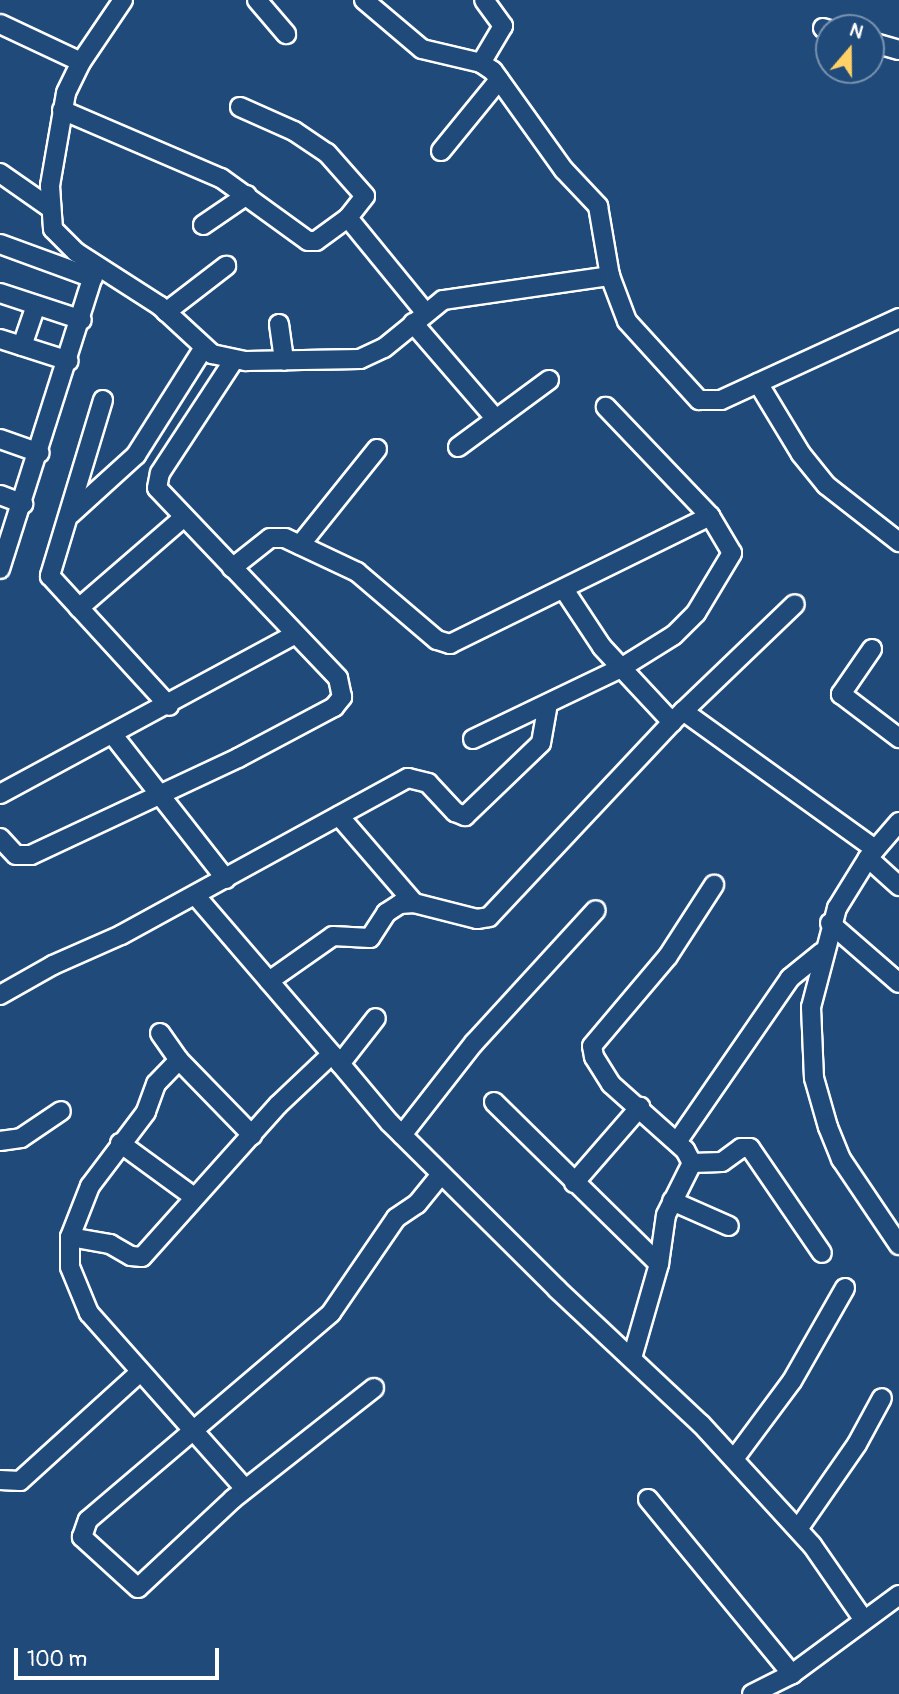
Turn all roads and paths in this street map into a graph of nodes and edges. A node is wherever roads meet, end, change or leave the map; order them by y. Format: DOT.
graph roads {
  1 [pos="123,0"];
  2 [pos="257,0"];
  3 [pos="364,0"];
  4 [pos="484,0"];
  5 [pos="0,24"];
  6 [pos="286,34"];
  7 [pos="81,62"];
  8 [pos="481,63"];
  9 [pos="499,80"];
  10 [pos="240,107"];
  11 [pos="62,110"];
  12 [pos="441,151"];
  13 [pos="3,182"];
  14 [pos="247,195"];
  15 [pos="50,208"];
  16 [pos="348,218"];
  17 [pos="203,225"];
  18 [pos="0,244"];
  19 [pos="226,266"];
  20 [pos="94,272"];
  21 [pos="610,276"];
  22 [pos="0,293"];
  23 [pos="36,305"];
  24 [pos="166,312"];
  25 [pos="419,318"];
  26 [pos="899,318"];
  27 [pos="82,320"];
  28 [pos="279,324"];
  29 [pos="0,339"];
  30 [pos="22,346"];
  31 [pos="203,349"];
  32 [pos="234,360"];
  33 [pos="69,361"];
  34 [pos="284,361"];
  35 [pos="548,380"];
  36 [pos="758,383"];
  37 [pos="103,400"];
  38 [pos="606,408"];
  39 [pos="495,418"];
  40 [pos="0,439"];
  41 [pos="458,447"];
  42 [pos="377,449"];
  43 [pos="40,453"];
  44 [pos="0,495"];
  45 [pos="23,504"];
  46 [pos="70,515"];
  47 [pos="710,516"];
  48 [pos="183,518"];
  49 [pos="899,542"];
  50 [pos="300,545"];
  51 [pos="232,568"];
  52 [pos="0,569"];
  53 [pos="565,591"];
  54 [pos="794,604"];
  55 [pos="79,608"];
  56 [pos="296,634"];
  57 [pos="872,649"];
  58 [pos="621,668"];
  59 [pos="548,704"];
  60 [pos="169,706"];
  61 [pos="677,716"];
  62 [pos="113,735"];
  63 [pos="899,738"];
  64 [pos="474,739"];
  65 [pos="0,794"];
  66 [pos="159,796"];
  67 [pos="339,816"];
  68 [pos="899,822"];
  69 [pos="0,838"];
  70 [pos="871,854"];
  71 [pos="226,879"];
  72 [pos="714,885"];
  73 [pos="899,886"];
  74 [pos="195,895"];
  75 [pos="414,903"];
  76 [pos="596,910"];
  77 [pos="830,923"];
  78 [pos="822,952"];
  79 [pos="269,981"];
  80 [pos="899,984"];
  81 [pos="0,995"];
  82 [pos="376,1018"];
  83 [pos="160,1033"];
  84 [pos="336,1059"];
  85 [pos="179,1060"];
  86 [pos="494,1102"];
  87 [pos="640,1107"];
  88 [pos="61,1111"];
  89 [pos="253,1135"];
  90 [pos="402,1135"];
  91 [pos="0,1141"];
  92 [pos="677,1142"];
  93 [pos="120,1143"];
  94 [pos="692,1163"];
  95 [pos="441,1174"];
  96 [pos="574,1183"];
  97 [pos="194,1198"];
  98 [pos="672,1201"];
  99 [pos="729,1226"];
  100 [pos="70,1237"];
  101 [pos="898,1240"];
  102 [pos="822,1253"];
  103 [pos="659,1264"];
  104 [pos="845,1288"];
  105 [pos="632,1358"];
  106 [pos="140,1372"];
  107 [pos="374,1388"];
  108 [pos="881,1398"];
  109 [pos="191,1429"];
  110 [pos="734,1459"];
  111 [pos="0,1480"];
  112 [pos="245,1489"];
  113 [pos="648,1499"];
  114 [pos="798,1528"];
  115 [pos="899,1595"];
  116 [pos="864,1620"];
  117 [pos="792,1674"];
  118 [pos="767,1688"];
  119 [pos="752,1694"];
  1 -- 7 [label="street"];
  2 -- 6 [label="street"];
  3 -- 8 [label="street"];
  4 -- 8 [label="street"];
  5 -- 7 [label="street"];
  7 -- 11 [label="street"];
  8 -- 9 [label="street"];
  9 -- 12 [label="street"];
  9 -- 21 [label="street"];
  10 -- 16 [label="street"];
  11 -- 14 [label="street"];
  11 -- 15 [label="street"];
  13 -- 15 [label="street"];
  14 -- 16 [label="street"];
  14 -- 17 [label="street"];
  15 -- 20 [label="street"];
  16 -- 25 [label="street"];
  18 -- 20 [label="street"];
  19 -- 24 [label="street"];
  20 -- 24 [label="street"];
  20 -- 27 [label="street"];
  21 -- 25 [label="street"];
  21 -- 36 [label="street"];
  22 -- 23 [label="street"];
  23 -- 27 [label="street"];
  23 -- 30 [label="street"];
  24 -- 31 [label="street"];
  25 -- 34 [label="street"];
  25 -- 39 [label="street"];
  26 -- 36 [label="street"];
  27 -- 33 [label="street"];
  28 -- 34 [label="street"];
  29 -- 30 [label="street"];
  30 -- 33 [label="street"];
  31 -- 32 [label="street"];
  31 -- 46 [label="street"];
  32 -- 34 [label="street"];
  32 -- 48 [label="street"];
  33 -- 43 [label="street"];
  35 -- 39 [label="street"];
  36 -- 49 [label="street"];
  37 -- 46 [label="street"];
  38 -- 47 [label="street"];
  39 -- 41 [label="street"];
  40 -- 43 [label="street"];
  42 -- 50 [label="street"];
  43 -- 45 [label="street"];
  44 -- 45 [label="street"];
  45 -- 52 [label="street"];
  46 -- 55 [label="street"];
  47 -- 53 [label="street"];
  47 -- 58 [label="street"];
  48 -- 51 [label="street"];
  48 -- 55 [label="street"];
  50 -- 51 [label="street"];
  50 -- 53 [label="street"];
  51 -- 56 [label="street"];
  53 -- 58 [label="street"];
  54 -- 61 [label="street"];
  55 -- 60 [label="street"];
  56 -- 60 [label="street"];
  56 -- 66 [label="street"];
  57 -- 63 [label="street"];
  58 -- 59 [label="street"];
  58 -- 61 [label="street"];
  59 -- 64 [label="street"];
  59 -- 67 [label="street"];
  60 -- 62 [label="street"];
  61 -- 70 [label="street"];
  61 -- 75 [label="street"];
  62 -- 65 [label="street"];
  62 -- 66 [label="street"];
  66 -- 69 [label="street"];
  66 -- 71 [label="street"];
  67 -- 71 [label="street"];
  67 -- 75 [label="street"];
  68 -- 70 [label="street"];
  70 -- 73 [label="street"];
  70 -- 77 [label="street"];
  71 -- 74 [label="street"];
  72 -- 87 [label="street"];
  74 -- 79 [label="street"];
  74 -- 81 [label="street"];
  75 -- 79 [label="street"];
  76 -- 90 [label="street"];
  77 -- 78 [label="street"];
  77 -- 80 [label="street"];
  78 -- 92 [label="street"];
  78 -- 101 [label="street"];
  79 -- 84 [label="street"];
  82 -- 84 [label="street"];
  83 -- 85 [label="street"];
  84 -- 89 [label="street"];
  84 -- 90 [label="street"];
  85 -- 89 [label="street"];
  85 -- 93 [label="street"];
  86 -- 96 [label="street"];
  87 -- 92 [label="street"];
  87 -- 96 [label="street"];
  88 -- 91 [label="street"];
  89 -- 97 [label="street"];
  90 -- 95 [label="street"];
  92 -- 94 [label="street"];
  93 -- 97 [label="street"];
  93 -- 100 [label="street"];
  94 -- 98 [label="street"];
  94 -- 102 [label="street"];
  95 -- 105 [label="street"];
  95 -- 109 [label="street"];
  96 -- 103 [label="street"];
  97 -- 100 [label="street"];
  98 -- 99 [label="street"];
  98 -- 103 [label="street"];
  100 -- 106 [label="street"];
  103 -- 105 [label="street"];
  104 -- 110 [label="street"];
  105 -- 110 [label="street"];
  106 -- 109 [label="street"];
  106 -- 111 [label="street"];
  107 -- 112 [label="street"];
  108 -- 114 [label="street"];
  109 -- 112 [label="street"];
  109 -- 112 [label="street"];
  110 -- 114 [label="street"];
  113 -- 117 [label="street"];
  114 -- 116 [label="street"];
  115 -- 116 [label="street"];
  116 -- 117 [label="street"];
  117 -- 118 [label="street"];
  118 -- 119 [label="street"];
}
